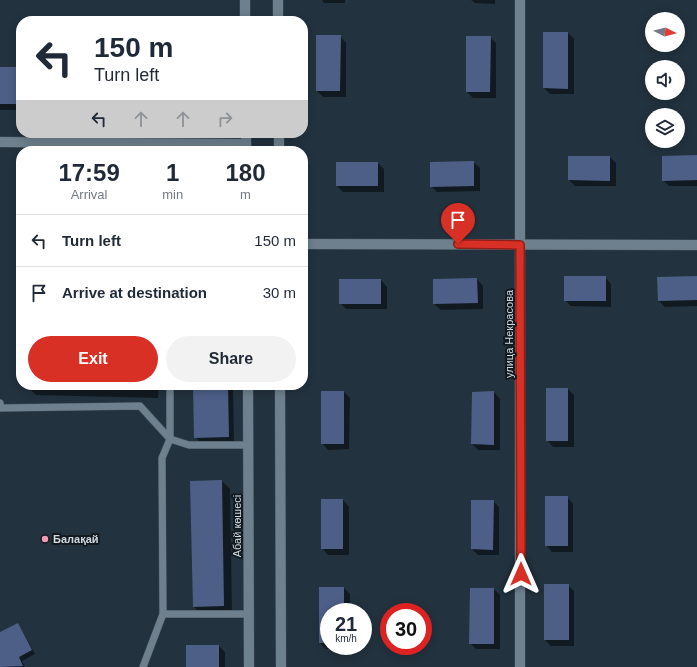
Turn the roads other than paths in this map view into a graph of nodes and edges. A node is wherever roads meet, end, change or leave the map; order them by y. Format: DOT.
graph roads {
  1 [pos="245,0"];
  2 [pos="278,0"];
  3 [pos="520,0"];
  4 [pos="245,16"];
  5 [pos="278,16"];
  6 [pos="0,142"];
  7 [pos="164,146"];
  8 [pos="308,244"];
  9 [pos="520,245"];
  10 [pos="697,245"];
  11 [pos="170,390"];
  12 [pos="248,390"];
  13 [pos="280,390"];
  14 [pos="0,403"];
  15 [pos="170,439"];
  16 [pos="249,445"];
  17 [pos="163,614"];
  18 [pos="249,614"];
  19 [pos="143,667"];
  20 [pos="249,667"];
  21 [pos="281,667"];
  22 [pos="520,667"];
  1 -- 4 [label="street"];
  2 -- 5 [label="street"];
  3 -- 9 [label="street, улица Некрасова"];
  6 -- 7 [label="street"];
  8 -- 9 [label="street"];
  9 -- 10 [label="street"];
  9 -- 22 [label="street, улица Некрасова"];
  11 -- 15 [label="lane"];
  12 -- 16 [label="street, Абай көшесі"];
  13 -- 21 [label="street"];
  14 -- 15 [label="lane"];
  15 -- 16 [label="lane"];
  15 -- 17 [label="lane"];
  16 -- 18 [label="street, Абай көшесі"];
  17 -- 18 [label="lane"];
  17 -- 19 [label="lane"];
  18 -- 20 [label="street, Абай көшесі"];
}
